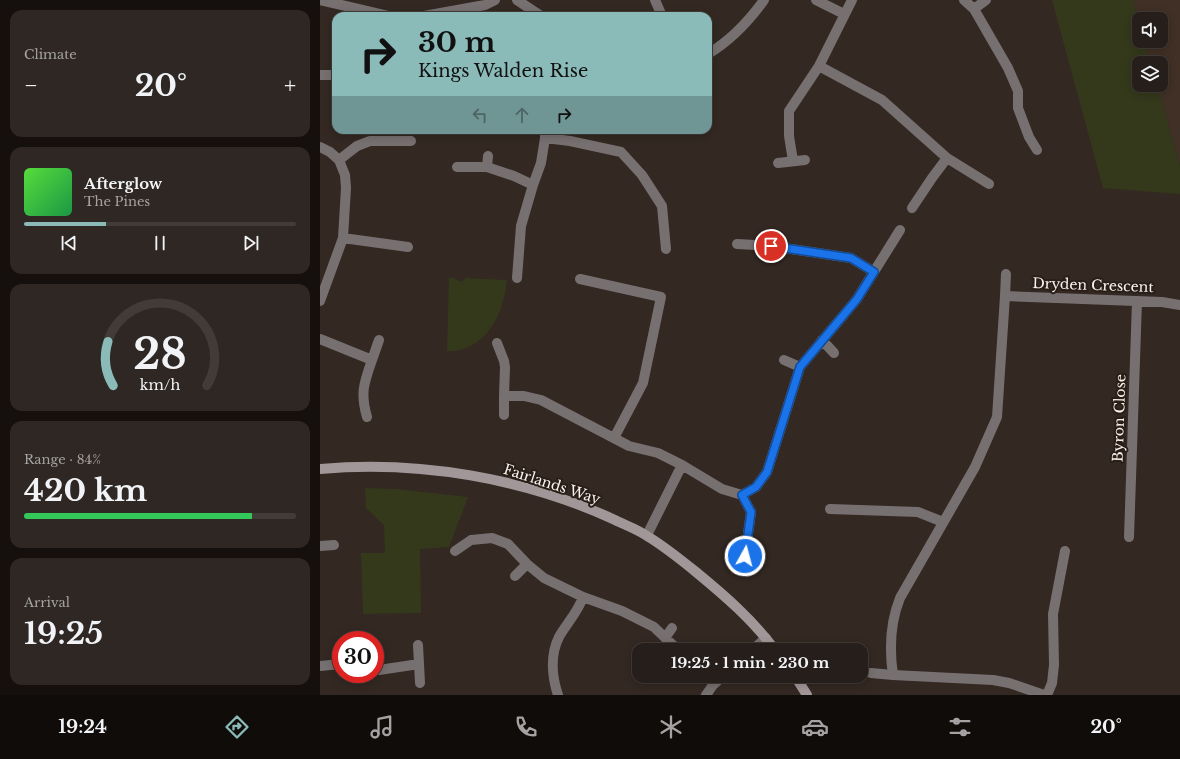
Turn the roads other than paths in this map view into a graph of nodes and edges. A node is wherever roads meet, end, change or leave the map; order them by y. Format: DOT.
graph roads {
  1 [pos="320,0"];
  2 [pos="496,0"];
  3 [pos="517,0"];
  4 [pos="655,0"];
  5 [pos="764,0"];
  6 [pos="816,0"];
  7 [pos="852,0"];
  8 [pos="964,0"];
  9 [pos="986,0"];
  10 [pos="974,9"];
  11 [pos="372,12"];
  12 [pos="446,12"];
  13 [pos="535,12"];
  14 [pos="660,12"];
  15 [pos="844,14"];
  16 [pos="712,51"];
  17 [pos="819,66"];
  18 [pos="320,74"];
  19 [pos="332,75"];
  20 [pos="545,134"];
  21 [pos="411,141"];
  22 [pos="320,147"];
  23 [pos="1037,150"];
  24 [pos="488,156"];
  25 [pos="947,158"];
  26 [pos="339,160"];
  27 [pos="805,160"];
  28 [pos="793,161"];
  29 [pos="778,163"];
  30 [pos="457,167"];
  31 [pos="487,167"];
  32 [pos="989,184"];
  33 [pos="533,185"];
  34 [pos="912,208"];
  35 [pos="900,230"];
  36 [pos="343,238"];
  37 [pos="737,244"];
  38 [pos="408,247"];
  39 [pos="666,249"];
  40 [pos="874,272"];
  41 [pos="1006,274"];
  42 [pos="517,278"];
  43 [pos="580,279"];
  44 [pos="1005,296"];
  45 [pos="320,301"];
  46 [pos="1137,301"];
  47 [pos="1180,305"];
  48 [pos="320,339"];
  49 [pos="379,340"];
  50 [pos="822,340"];
  51 [pos="497,343"];
  52 [pos="834,353"];
  53 [pos="372,360"];
  54 [pos="784,360"];
  55 [pos="800,367"];
  56 [pos="504,396"];
  57 [pos="504,415"];
  58 [pos="367,417"];
  59 [pos="614,438"];
  60 [pos="682,465"];
  61 [pos="320,469"];
  62 [pos="742,495"];
  63 [pos="830,509"];
  64 [pos="943,522"];
  65 [pos="647,535"];
  66 [pos="1129,537"];
  67 [pos="334,545"];
  68 [pos="320,546"];
  69 [pos="455,551"];
  70 [pos="1065,551"];
  71 [pos="745,556"];
  72 [pos="527,564"];
  73 [pos="515,576"];
  74 [pos="583,597"];
  75 [pos="672,628"];
  76 [pos="665,638"];
  77 [pos="766,638"];
  78 [pos="671,643"];
  79 [pos="760,643"];
  80 [pos="770,643"];
  81 [pos="418,645"];
  82 [pos="419,664"];
  83 [pos="332,665"];
  84 [pos="320,666"];
  85 [pos="384,669"];
  86 [pos="871,672"];
  87 [pos="892,675"];
  88 [pos="420,683"];
  89 [pos="715,683"];
  90 [pos="799,683"];
  91 [pos="558,695"];
  92 [pos="706,695"];
  93 [pos="807,695"];
  94 [pos="1045,695"];
  1 -- 11 [label="street"];
  2 -- 12 [label="street"];
  3 -- 13 [label="street"];
  4 -- 14 [label="street"];
  5 -- 16 [label="street"];
  6 -- 15 [label="street"];
  7 -- 15 [label="street"];
  8 -- 10 [label="street"];
  9 -- 10 [label="street"];
  10 -- 23 [label="street"];
  15 -- 17 [label="street"];
  17 -- 25 [label="street"];
  17 -- 28 [label="street"];
  18 -- 19 [label="street"];
  20 -- 33 [label="street"];
  20 -- 39 [label="street"];
  21 -- 26 [label="street"];
  22 -- 26 [label="street"];
  24 -- 31 [label="street"];
  25 -- 32 [label="street"];
  25 -- 34 [label="street"];
  26 -- 36 [label="street"];
  27 -- 28 [label="street"];
  28 -- 29 [label="street"];
  30 -- 31 [label="street"];
  31 -- 33 [label="street"];
  33 -- 42 [label="street"];
  35 -- 40 [label="street"];
  36 -- 38 [label="street"];
  36 -- 45 [label="street"];
  37 -- 40 [label="street"];
  40 -- 50 [label="street"];
  41 -- 44 [label="street"];
  43 -- 59 [label="street"];
  44 -- 46 [label="street, Dryden Crescent"];
  44 -- 64 [label="street"];
  46 -- 47 [label="street, Dryden Crescent"];
  46 -- 66 [label="street, Byron Close"];
  48 -- 53 [label="street"];
  49 -- 53 [label="street"];
  50 -- 52 [label="street"];
  50 -- 55 [label="street"];
  51 -- 56 [label="street"];
  53 -- 58 [label="street"];
  54 -- 55 [label="street"];
  55 -- 62 [label="street"];
  56 -- 57 [label="street"];
  56 -- 59 [label="street"];
  59 -- 60 [label="street"];
  60 -- 62 [label="street"];
  60 -- 65 [label="street"];
  61 -- 65 [label="main road, Fairlands Way"];
  62 -- 71 [label="street"];
  63 -- 64 [label="street"];
  64 -- 87 [label="street"];
  65 -- 77 [label="main road, Fairlands Way"];
  67 -- 68 [label="street"];
  69 -- 72 [label="street"];
  70 -- 94 [label="street"];
  72 -- 73 [label="street"];
  72 -- 74 [label="street"];
  74 -- 76 [label="street"];
  74 -- 91 [label="street"];
  75 -- 76 [label="street"];
  76 -- 78 [label="street"];
  77 -- 79 [label="street"];
  77 -- 80 [label="main road, Fairlands Way"];
  81 -- 82 [label="street"];
  82 -- 85 [label="street"];
  82 -- 88 [label="street"];
  83 -- 84 [label="street"];
  86 -- 87 [label="street"];
  87 -- 94 [label="street"];
  89 -- 92 [label="street"];
  90 -- 93 [label="main road"];
}
